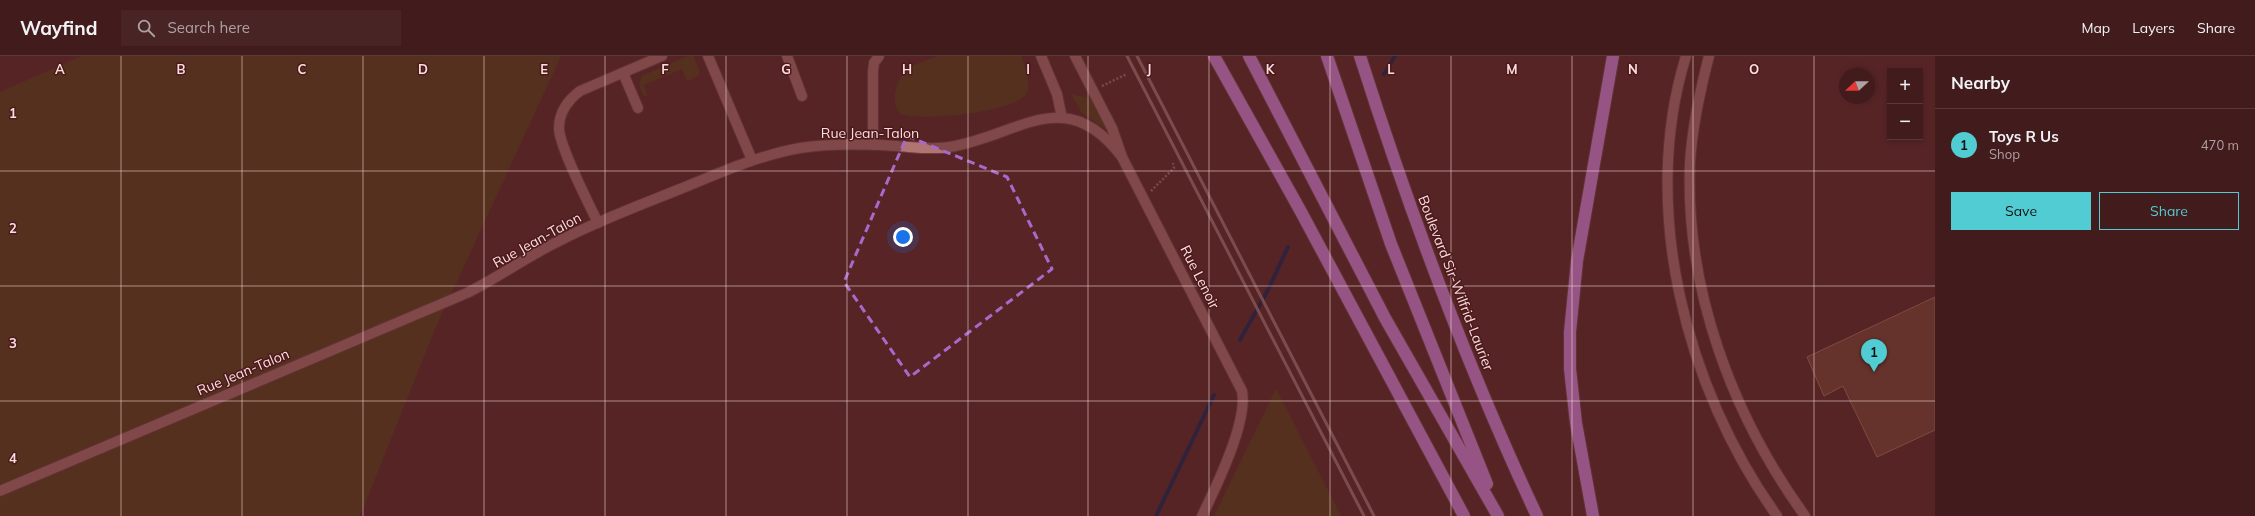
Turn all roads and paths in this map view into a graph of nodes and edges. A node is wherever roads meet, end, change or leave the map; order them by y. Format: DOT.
graph roads {
  1 [pos="662,56"];
  2 [pos="708,56"];
  3 [pos="787,56"];
  4 [pos="879,56"];
  5 [pos="1041,56"];
  6 [pos="1075,56"];
  7 [pos="1214,56"];
  8 [pos="1249,56"];
  9 [pos="1327,56"];
  10 [pos="1360,56"];
  11 [pos="1613,56"];
  12 [pos="1686,56"];
  13 [pos="1709,56"];
  14 [pos="623,73"];
  15 [pos="1127,74"];
  16 [pos="1093,91"];
  17 [pos="802,96"];
  18 [pos="638,108"];
  19 [pos="1062,118"];
  20 [pos="873,145"];
  21 [pos="1122,157"];
  22 [pos="752,160"];
  23 [pos="1173,163"];
  24 [pos="1143,198"];
  25 [pos="598,223"];
  26 [pos="0,491"];
  27 [pos="1202,516"];
  28 [pos="1464,516"];
  29 [pos="1499,516"];
  30 [pos="1537,516"];
  31 [pos="1593,516"];
  32 [pos="1777,516"];
  33 [pos="1806,516"];
  1 -- 14 [label="street"];
  2 -- 22 [label="street"];
  3 -- 17 [label="street"];
  4 -- 20 [label="street"];
  5 -- 19 [label="street"];
  6 -- 16 [label="street, Rue Lenoir"];
  7 -- 28 [label="highway"];
  8 -- 29 [label="highway"];
  9 -- 29 [label="highway"];
  10 -- 30 [label="highway, Boulevard Sir-Wilfrid-Laurier"];
  11 -- 31 [label="highway"];
  12 -- 32 [label="street"];
  13 -- 33 [label="street"];
  14 -- 18 [label="street"];
  14 -- 25 [label="street"];
  15 -- 16 [label="path"];
  16 -- 21 [label="street, Rue Lenoir"];
  19 -- 20 [label="street, Rue Jean-Talon"];
  19 -- 21 [label="street, Rue Jean-Talon"];
  20 -- 22 [label="street, Rue Jean-Talon"];
  21 -- 24 [label="street, Rue Lenoir"];
  22 -- 25 [label="street, Rue Jean-Talon"];
  23 -- 24 [label="path"];
  24 -- 27 [label="street, Rue Lenoir"];
  25 -- 26 [label="street, Rue Jean-Talon"];
}
